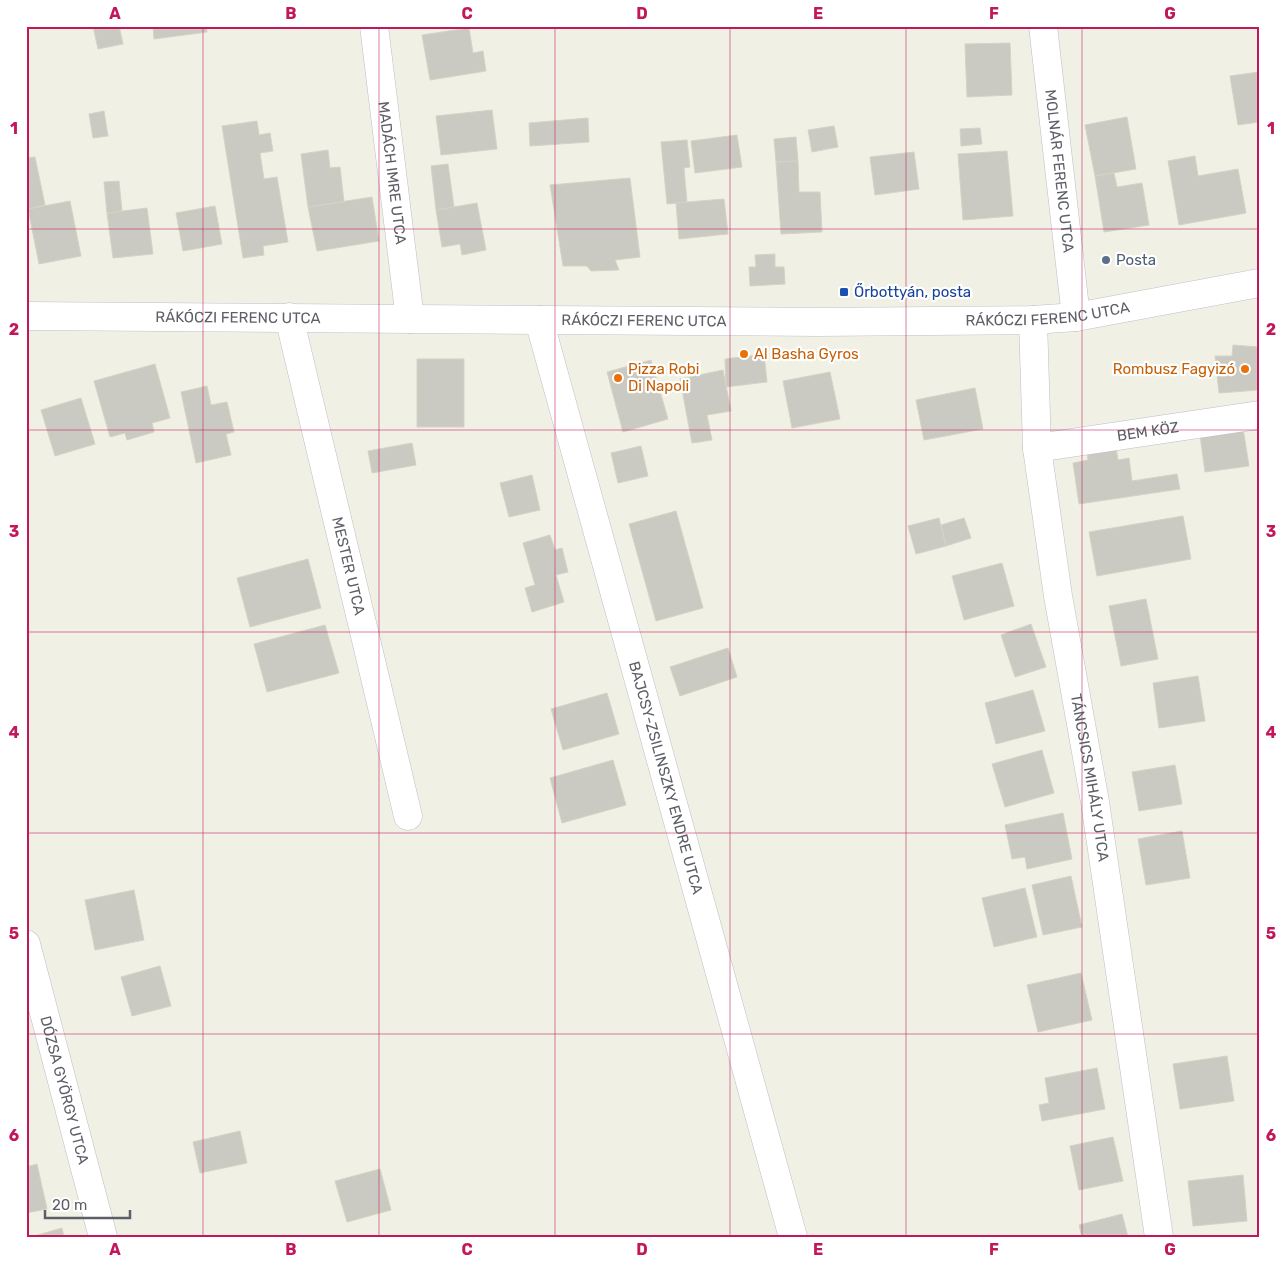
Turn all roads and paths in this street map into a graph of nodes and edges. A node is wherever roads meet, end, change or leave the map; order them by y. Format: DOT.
graph roads {
  1 [pos="374,26"];
  2 [pos="1043,26"];
  3 [pos="1259,284"];
  4 [pos="26,316"];
  5 [pos="289,317"];
  6 [pos="1076,317"];
  7 [pos="410,319"];
  8 [pos="539,320"];
  9 [pos="1033,320"];
  10 [pos="1259,415"];
  11 [pos="1037,448"];
  12 [pos="408,816"];
  13 [pos="26,944"];
  14 [pos="103,1237"];
  15 [pos="793,1237"];
  16 [pos="1159,1237"];
  1 -- 7 [label="street, MADÁCH IMRE UTCA"];
  2 -- 6 [label="street, MOLNÁR FERENC UTCA"];
  3 -- 6 [label="street, RÁKÓCZI FERENC UTCA"];
  4 -- 5 [label="street, RÁKÓCZI FERENC UTCA"];
  5 -- 7 [label="street, RÁKÓCZI FERENC UTCA"];
  5 -- 12 [label="street, MESTER UTCA"];
  6 -- 9 [label="street, RÁKÓCZI FERENC UTCA"];
  7 -- 8 [label="street, RÁKÓCZI FERENC UTCA"];
  8 -- 9 [label="street, RÁKÓCZI FERENC UTCA"];
  8 -- 15 [label="street, BAJCSY-ZSILINSZKY ENDRE UTCA"];
  9 -- 11 [label="street, TÁNCSICS MIHÁLY UTCA"];
  10 -- 11 [label="street, BEM KÖZ"];
  11 -- 16 [label="street, TÁNCSICS MIHÁLY UTCA"];
  13 -- 14 [label="street, DÓZSA GYÖRGY UTCA"];
}
